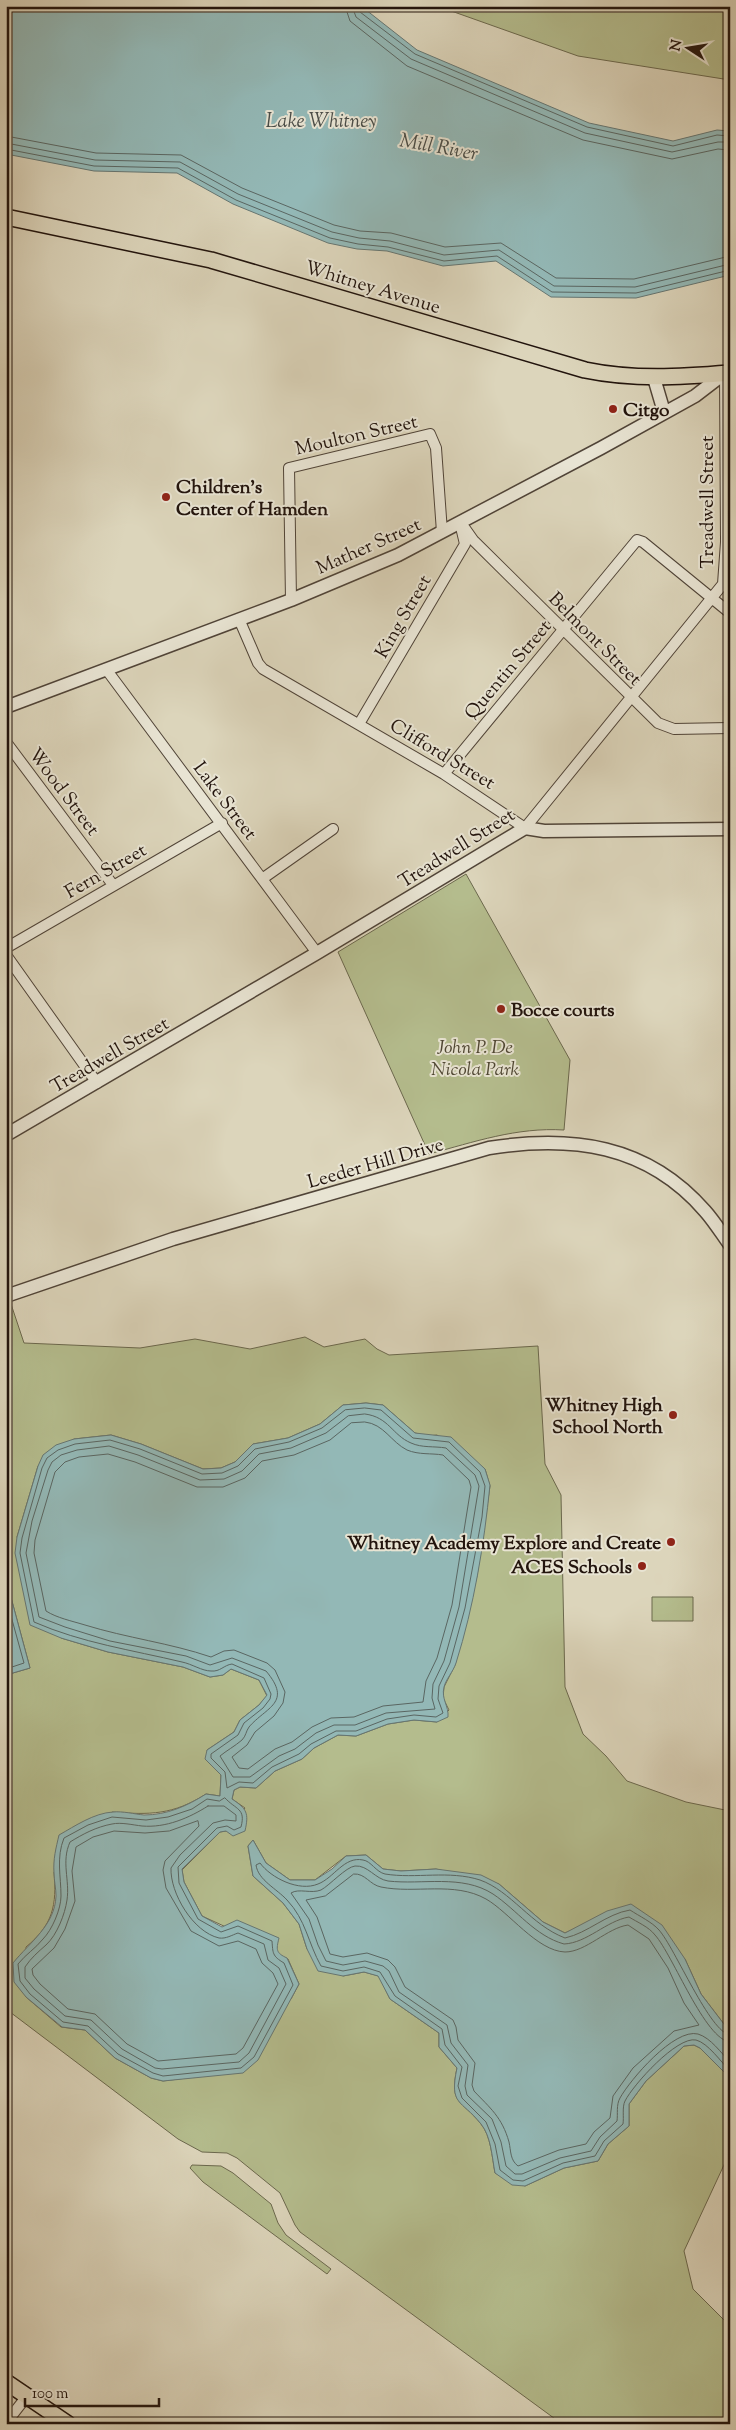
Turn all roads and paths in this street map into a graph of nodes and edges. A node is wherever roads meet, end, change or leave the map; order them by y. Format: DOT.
graph roads {
  1 [pos="6,217"];
  2 [pos="727,373"];
  3 [pos="654,378"];
  4 [pos="664,412"];
  5 [pos="461,524"];
  6 [pos="442,532"];
  7 [pos="712,599"];
  8 [pos="291,600"];
  9 [pos="730,613"];
  10 [pos="239,619"];
  11 [pos="562,630"];
  12 [pos="106,669"];
  13 [pos="631,699"];
  14 [pos="6,707"];
  15 [pos="359,724"];
  16 [pos="730,728"];
  17 [pos="6,742"];
  18 [pos="444,774"];
  19 [pos="222,823"];
  20 [pos="525,828"];
  21 [pos="333,829"];
  22 [pos="730,829"];
  23 [pos="262,879"];
  24 [pos="113,885"];
  25 [pos="6,948"];
  26 [pos="317,953"];
  27 [pos="6,955"];
  28 [pos="97,1083"];
  29 [pos="6,1134"];
  30 [pos="730,1245"];
  31 [pos="6,1296"];
  32 [pos="6,2382"];
  33 [pos="27,2396"];
  34 [pos="6,2423"];
  35 [pos="68,2424"];
  1 -- 3 [label="main road, Whitney Avenue"];
  2 -- 3 [label="main road, Whitney Avenue"];
  2 -- 4 [label="street, Mather Street"];
  2 -- 7 [label="street, Treadwell Street"];
  3 -- 4 [label="street"];
  4 -- 5 [label="street, Mather Street"];
  5 -- 6 [label="street, Mather Street"];
  5 -- 11 [label="street, Belmont Street"];
  5 -- 15 [label="street, King Street"];
  6 -- 8 [label="street, Mather Street"];
  6 -- 8 [label="street, Moulton Street"];
  7 -- 9 [label="street"];
  7 -- 11 [label="street, Quentin Street"];
  7 -- 13 [label="street, Treadwell Street"];
  8 -- 10 [label="street, Mather Street"];
  10 -- 12 [label="street, Mather Street"];
  10 -- 15 [label="street, Clifford Street"];
  11 -- 13 [label="street, Belmont Street"];
  11 -- 18 [label="street, Quentin Street"];
  12 -- 14 [label="street, Mather Street"];
  12 -- 19 [label="street, Lake Street"];
  13 -- 16 [label="street, Belmont Street"];
  13 -- 20 [label="street, Treadwell Street"];
  15 -- 18 [label="street, Clifford Street"];
  17 -- 24 [label="street, Wood Street"];
  18 -- 20 [label="street, Clifford Street"];
  19 -- 23 [label="street, Lake Street"];
  19 -- 24 [label="street, Fern Street"];
  20 -- 22 [label="street, Clifford Street"];
  20 -- 26 [label="street, Treadwell Street"];
  21 -- 23 [label="street"];
  23 -- 26 [label="street, Lake Street"];
  24 -- 25 [label="street, Fern Street"];
  26 -- 28 [label="street, Treadwell Street"];
  27 -- 28 [label="street"];
  28 -- 29 [label="street, Treadwell Street"];
  30 -- 31 [label="street, Leeder Hill Drive"];
  32 -- 33 [label="main road"];
  33 -- 34 [label="street"];
  33 -- 35 [label="main road"];
}
